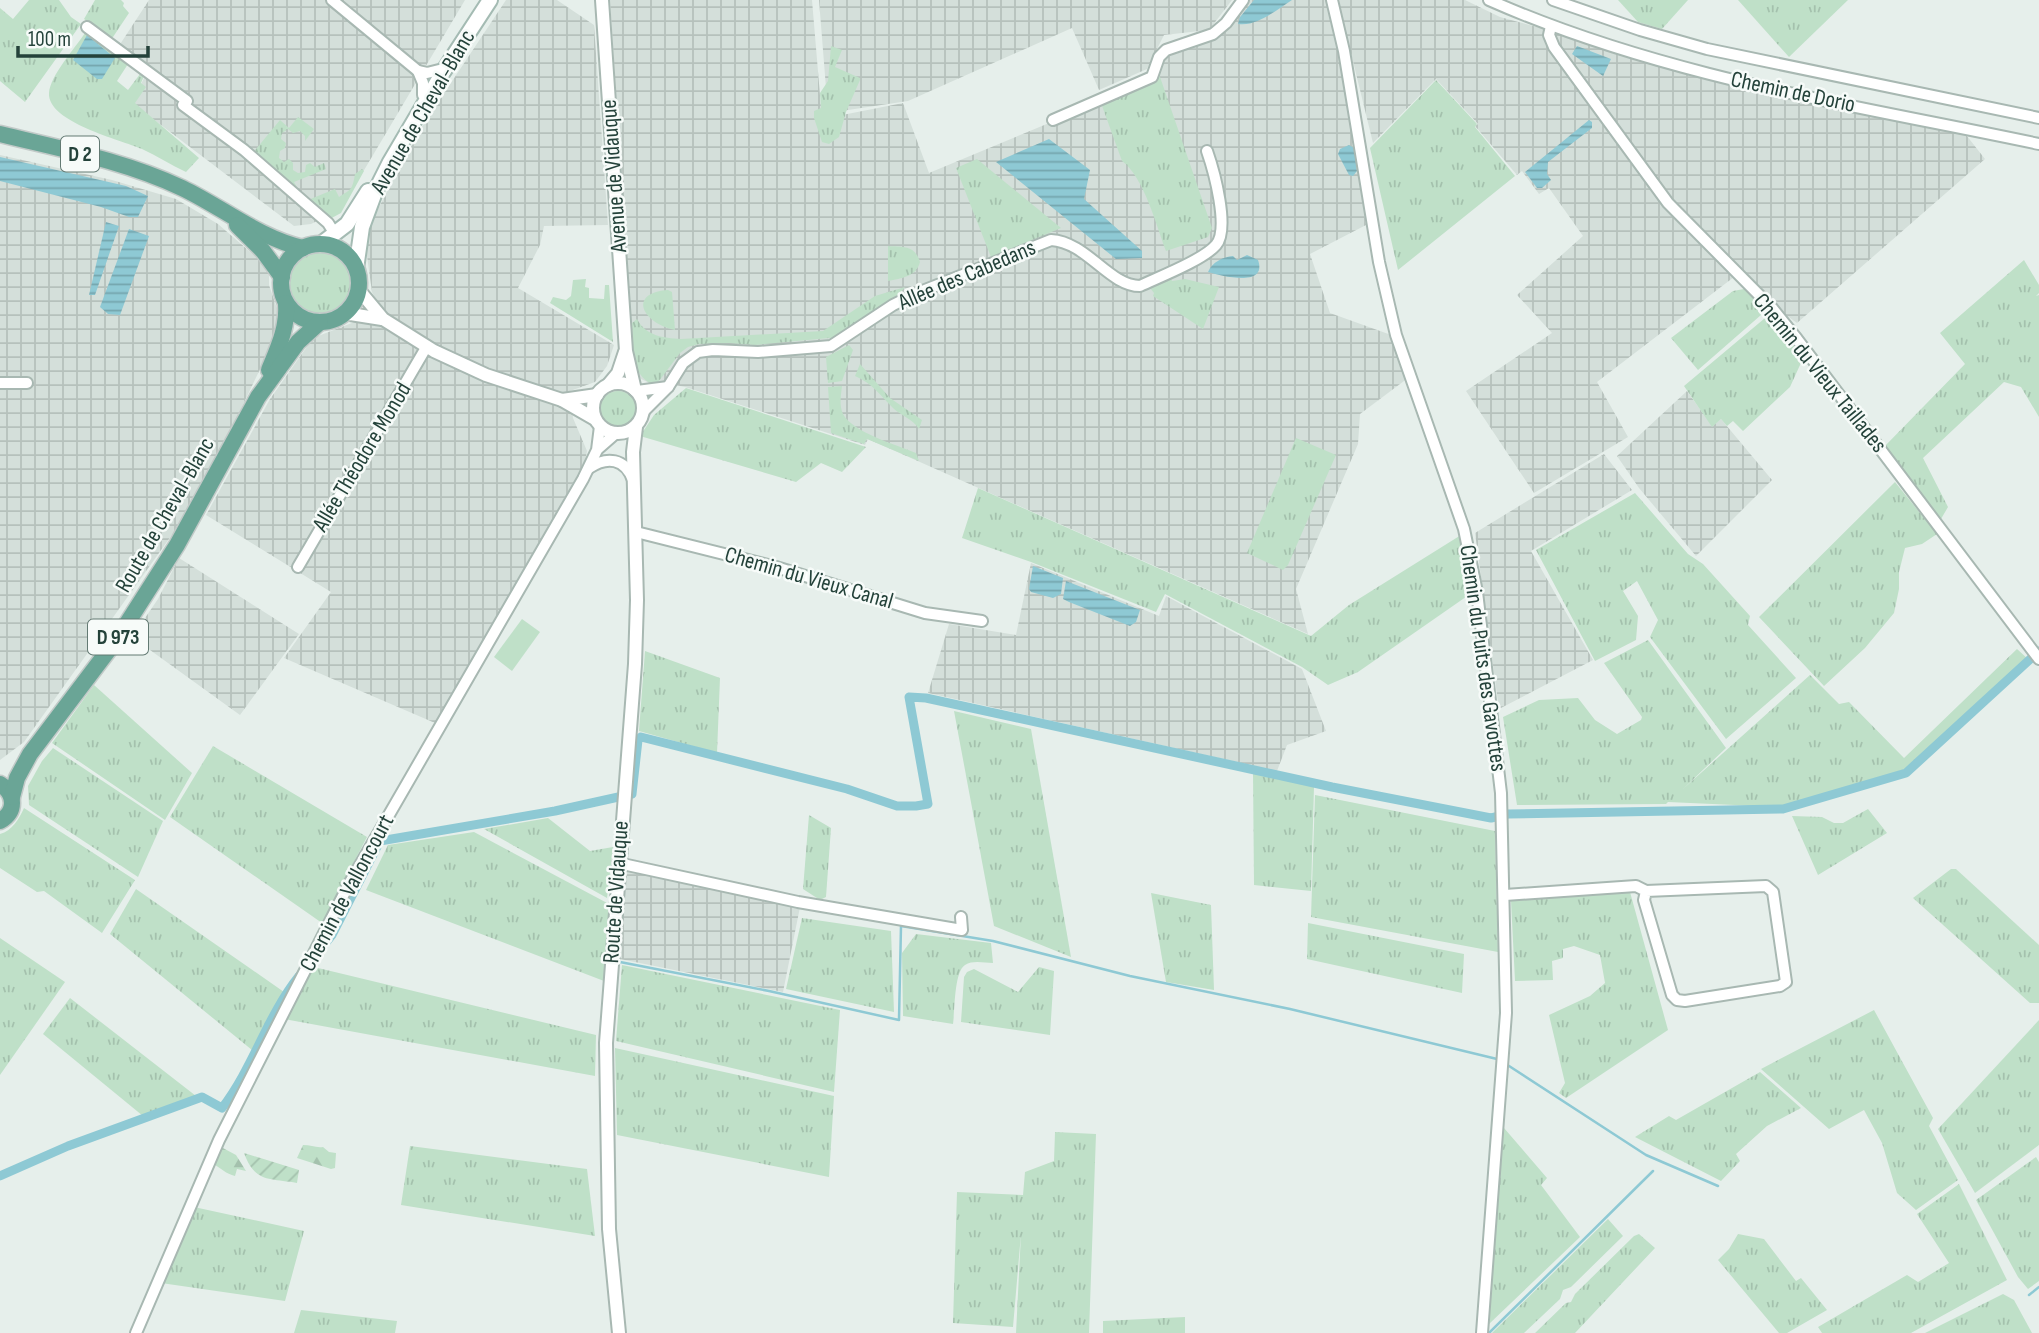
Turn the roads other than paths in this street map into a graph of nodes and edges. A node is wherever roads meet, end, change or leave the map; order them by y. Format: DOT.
graph roads {
  1 [pos="332,0"];
  2 [pos="487,0"];
  3 [pos="602,0"];
  4 [pos="1243,0"];
  5 [pos="1332,0"];
  6 [pos="1489,0"];
  7 [pos="1553,0"];
  8 [pos="1551,26"];
  9 [pos="87,27"];
  10 [pos="439,70"];
  11 [pos="418,71"];
  12 [pos="423,95"];
  13 [pos="2039,118"];
  14 [pos="1053,120"];
  15 [pos="0,134"];
  16 [pos="2039,144"];
  17 [pos="1208,151"];
  18 [pos="219,210"];
  19 [pos="335,234"];
  20 [pos="321,244"];
  21 [pos="303,248"];
  22 [pos="356,269"];
  23 [pos="282,277"];
  24 [pos="358,289"];
  25 [pos="286,303"];
  26 [pos="344,313"];
  27 [pos="383,319"];
  28 [pos="320,322"];
  29 [pos="427,346"];
  30 [pos="626,351"];
  31 [pos="0,383"];
  32 [pos="27,383"];
  33 [pos="608,385"];
  34 [pos="668,387"];
  35 [pos="636,390"];
  36 [pos="597,395"];
  37 [pos="258,397"];
  38 [pos="562,400"];
  39 [pos="643,411"];
  40 [pos="598,422"];
  41 [pos="636,427"];
  42 [pos="617,434"];
  43 [pos="597,450"];
  44 [pos="633,452"];
  45 [pos="589,468"];
  46 [pos="634,483"];
  47 [pos="636,532"];
  48 [pos="298,567"];
  49 [pos="982,621"];
  50 [pos="2039,659"];
  51 [pos="30,754"];
  52 [pos="0,779"];
  53 [pos="0,785"];
  54 [pos="12,797"];
  55 [pos="0,821"];
  56 [pos="618,863"];
  57 [pos="1646,891"];
  58 [pos="1505,895"];
  59 [pos="961,917"];
  60 [pos="136,1333"];
  61 [pos="619,1333"];
  62 [pos="1482,1333"];
  1 -- 11 [label="street"];
  2 -- 10 [label="main road, Avenue de Cheval-Blanc"];
  2 -- 22 [label="main road, Avenue de Cheval-Blanc"];
  3 -- 30 [label="street, Avenue de Vidauque"];
  4 -- 14 [label="street"];
  5 -- 58 [label="street, Chemin du Puits des Gavottes"];
  6 -- 8 [label="street, Chemin de Dorio"];
  7 -- 13 [label="street"];
  8 -- 16 [label="street, Chemin de Dorio"];
  8 -- 50 [label="street, Chemin du Vieux Taillades"];
  9 -- 19 [label="street"];
  10 -- 11 [label="street"];
  10 -- 12 [label="main road, Avenue de Cheval-Blanc"];
  11 -- 12 [label="street"];
  12 -- 19 [label="main road, Avenue de Cheval-Blanc"];
  15 -- 18 [label="main road, D 2"];
  17 -- 34 [label="street, Allée des Cabedans"];
  18 -- 21 [label="main road, D 2"];
  18 -- 23 [label="main road, D 2"];
  19 -- 20 [label="main road, Avenue de Cheval-Blanc"];
  20 -- 21 [label="main road"];
  20 -- 22 [label="main road"];
  21 -- 23 [label="main road"];
  22 -- 24 [label="main road"];
  23 -- 25 [label="main road"];
  24 -- 26 [label="main road"];
  24 -- 27 [label="street"];
  25 -- 28 [label="main road"];
  25 -- 37 [label="main road, D 973"];
  26 -- 27 [label="street"];
  26 -- 28 [label="main road"];
  27 -- 29 [label="street"];
  28 -- 37 [label="main road, D 973"];
  29 -- 38 [label="street"];
  29 -- 48 [label="street, Allée Théodore Monod"];
  30 -- 33 [label="street"];
  30 -- 35 [label="street, Avenue de Vidauque"];
  31 -- 32 [label="street"];
  33 -- 35 [label="street"];
  33 -- 36 [label="street"];
  34 -- 35 [label="street"];
  34 -- 39 [label="street"];
  35 -- 39 [label="street"];
  36 -- 38 [label="street"];
  36 -- 40 [label="street"];
  37 -- 51 [label="main road, Route de Cheval-Blanc / D 973"];
  38 -- 40 [label="street"];
  39 -- 41 [label="street"];
  40 -- 42 [label="street"];
  40 -- 43 [label="street, Chemin de Valloncourt"];
  41 -- 42 [label="street"];
  41 -- 44 [label="street, Route de Vidauque"];
  42 -- 43 [label="street, Chemin de Valloncourt"];
  42 -- 44 [label="street"];
  43 -- 45 [label="street, Chemin de Valloncourt"];
  44 -- 46 [label="street, Route de Vidauque"];
  45 -- 46 [label="street"];
  45 -- 60 [label="street, Chemin de Valloncourt"];
  46 -- 47 [label="street, Route de Vidauque"];
  47 -- 49 [label="street, Chemin du Vieux Canal"];
  47 -- 56 [label="street, Route de Vidauque"];
  51 -- 52 [label="main road, Route de Cheval-Blanc / D 973"];
  51 -- 54 [label="main road, Route de Cheval-Blanc / D 973"];
  53 -- 54 [label="main road"];
  54 -- 55 [label="main road, Route de Cheval-Blanc"];
  56 -- 59 [label="street"];
  56 -- 61 [label="street, Route de Vidauque"];
  57 -- 57 [label="street"];
  57 -- 58 [label="street"];
  58 -- 62 [label="street, Chemin du Puits des Gavottes"];
}
